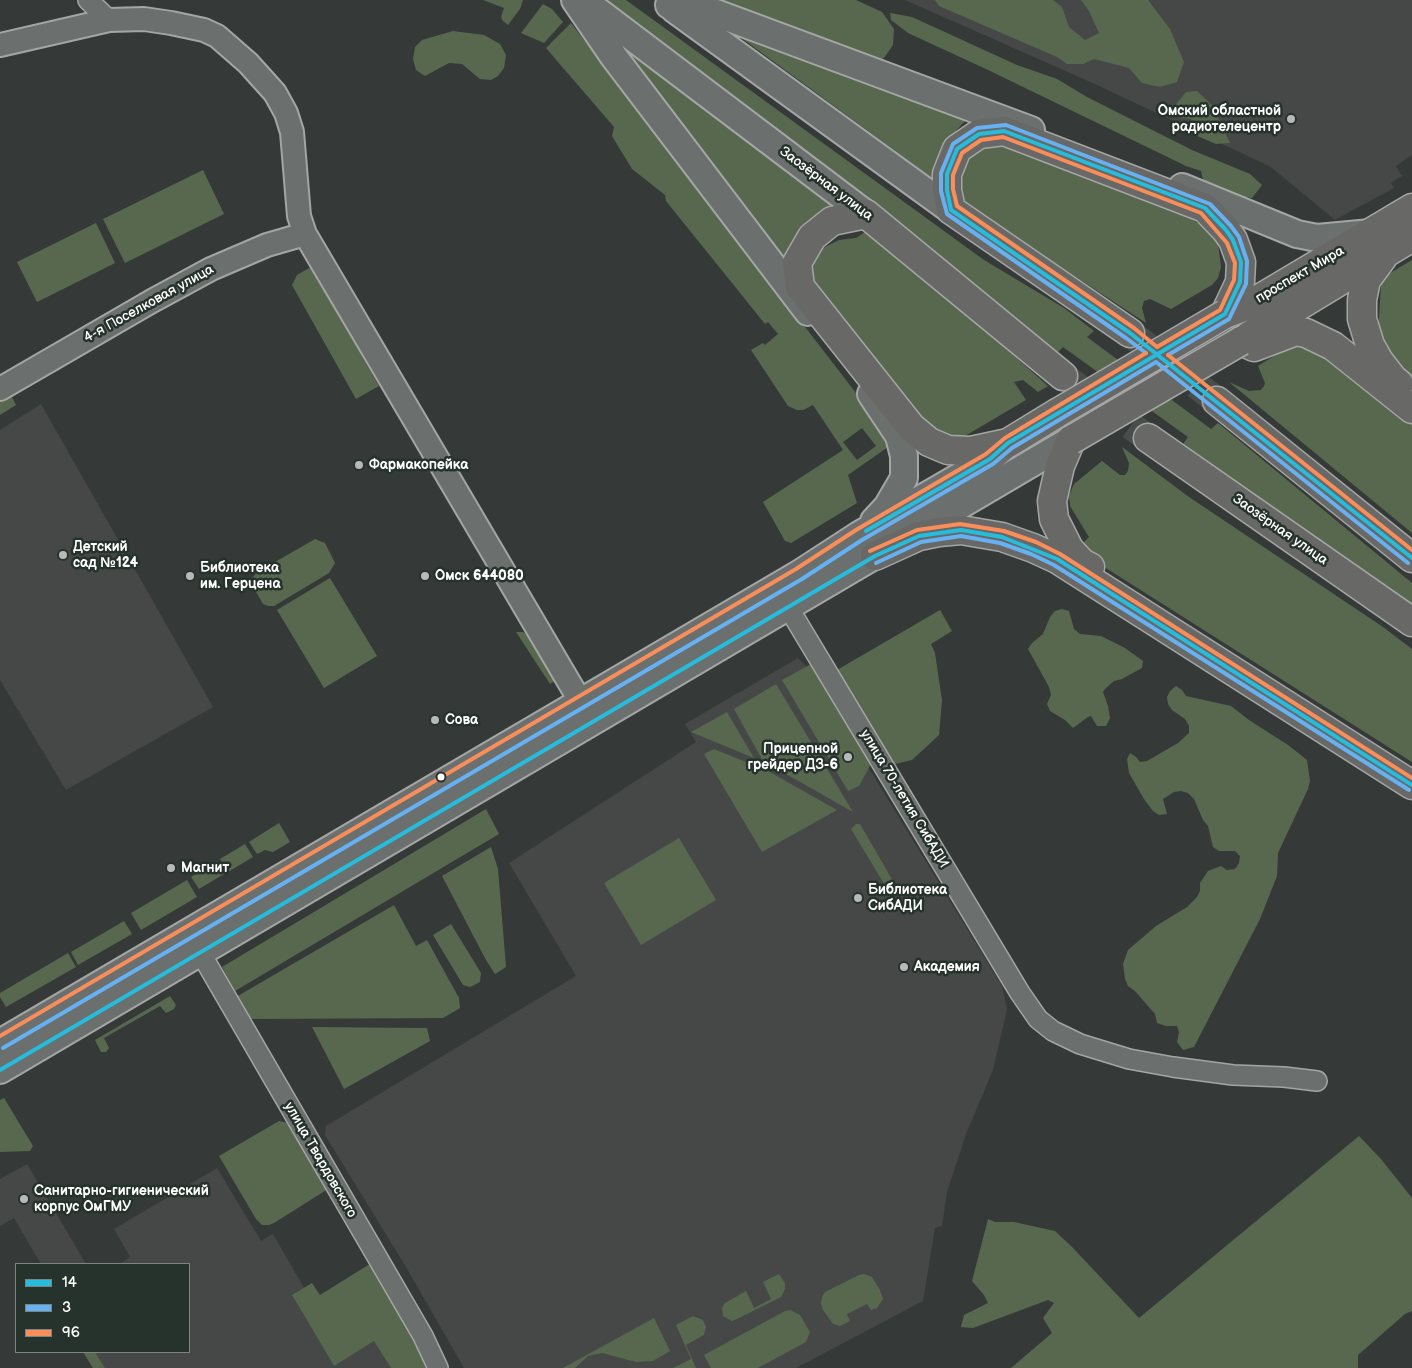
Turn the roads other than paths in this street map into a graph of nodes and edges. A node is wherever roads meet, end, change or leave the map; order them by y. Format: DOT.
graph roads {
  1 [pos="88,0"];
  2 [pos="574,0"];
  3 [pos="583,0"];
  4 [pos="666,2"];
  5 [pos="109,20"];
  6 [pos="0,45"];
  7 [pos="1412,208"];
  8 [pos="950,210"];
  9 [pos="866,214"];
  10 [pos="305,234"];
  11 [pos="1412,237"];
  12 [pos="1379,243"];
  13 [pos="1225,314"];
  14 [pos="1130,333"];
  15 [pos="1241,341"];
  16 [pos="1063,376"];
  17 [pos="0,389"];
  18 [pos="1412,395"];
  19 [pos="1217,401"];
  20 [pos="1412,409"];
  21 [pos="1148,438"];
  22 [pos="1071,440"];
  23 [pos="1008,443"];
  24 [pos="867,546"];
  25 [pos="1412,558"];
  26 [pos="782,597"];
  27 [pos="1412,622"];
  28 [pos="587,712"];
  29 [pos="1412,771"];
  30 [pos="1412,785"];
  31 [pos="200,952"];
  32 [pos="0,1043"];
  33 [pos="0,1070"];
  34 [pos="1317,1081"];
  35 [pos="438,1368"];
  1 -- 5 [label="street"];
  2 -- 24 [label="main road"];
  3 -- 9 [label="main road, Заозёрная улица"];
  4 -- 8 [label="main road"];
  4 -- 12 [label="main road"];
  5 -- 6 [label="street"];
  5 -- 10 [label="street"];
  7 -- 12 [label="main road, проспект Мира"];
  8 -- 13 [label="main road"];
  8 -- 14 [label="main road"];
  9 -- 16 [label="main road, Заозёрная улица"];
  9 -- 23 [label="main road"];
  10 -- 17 [label="street, 4-я Поселковая улица"];
  10 -- 28 [label="street"];
  11 -- 12 [label="main road, проспект Мира"];
  12 -- 13 [label="main road, проспект Мира"];
  12 -- 15 [label="main road, проспект Мира"];
  12 -- 18 [label="main road"];
  13 -- 23 [label="main road, проспект Мира, bridge"];
  15 -- 20 [label="main road"];
  15 -- 22 [label="main road, проспект Мира, bridge"];
  19 -- 25 [label="main road"];
  21 -- 27 [label="main road, Заозёрная улица"];
  22 -- 24 [label="main road, проспект Мира"];
  22 -- 29 [label="main road"];
  23 -- 24 [label="main road, проспект Мира"];
  24 -- 26 [label="main road, проспект Мира"];
  24 -- 30 [label="main road"];
  26 -- 28 [label="main road, проспект Мира"];
  26 -- 34 [label="street, улица 70-летия СибАДИ"];
  28 -- 31 [label="main road, проспект Мира"];
  28 -- 32 [label="main road, проспект Мира"];
  31 -- 33 [label="main road, проспект Мира"];
  31 -- 35 [label="street, улица Твардовского"];
}
